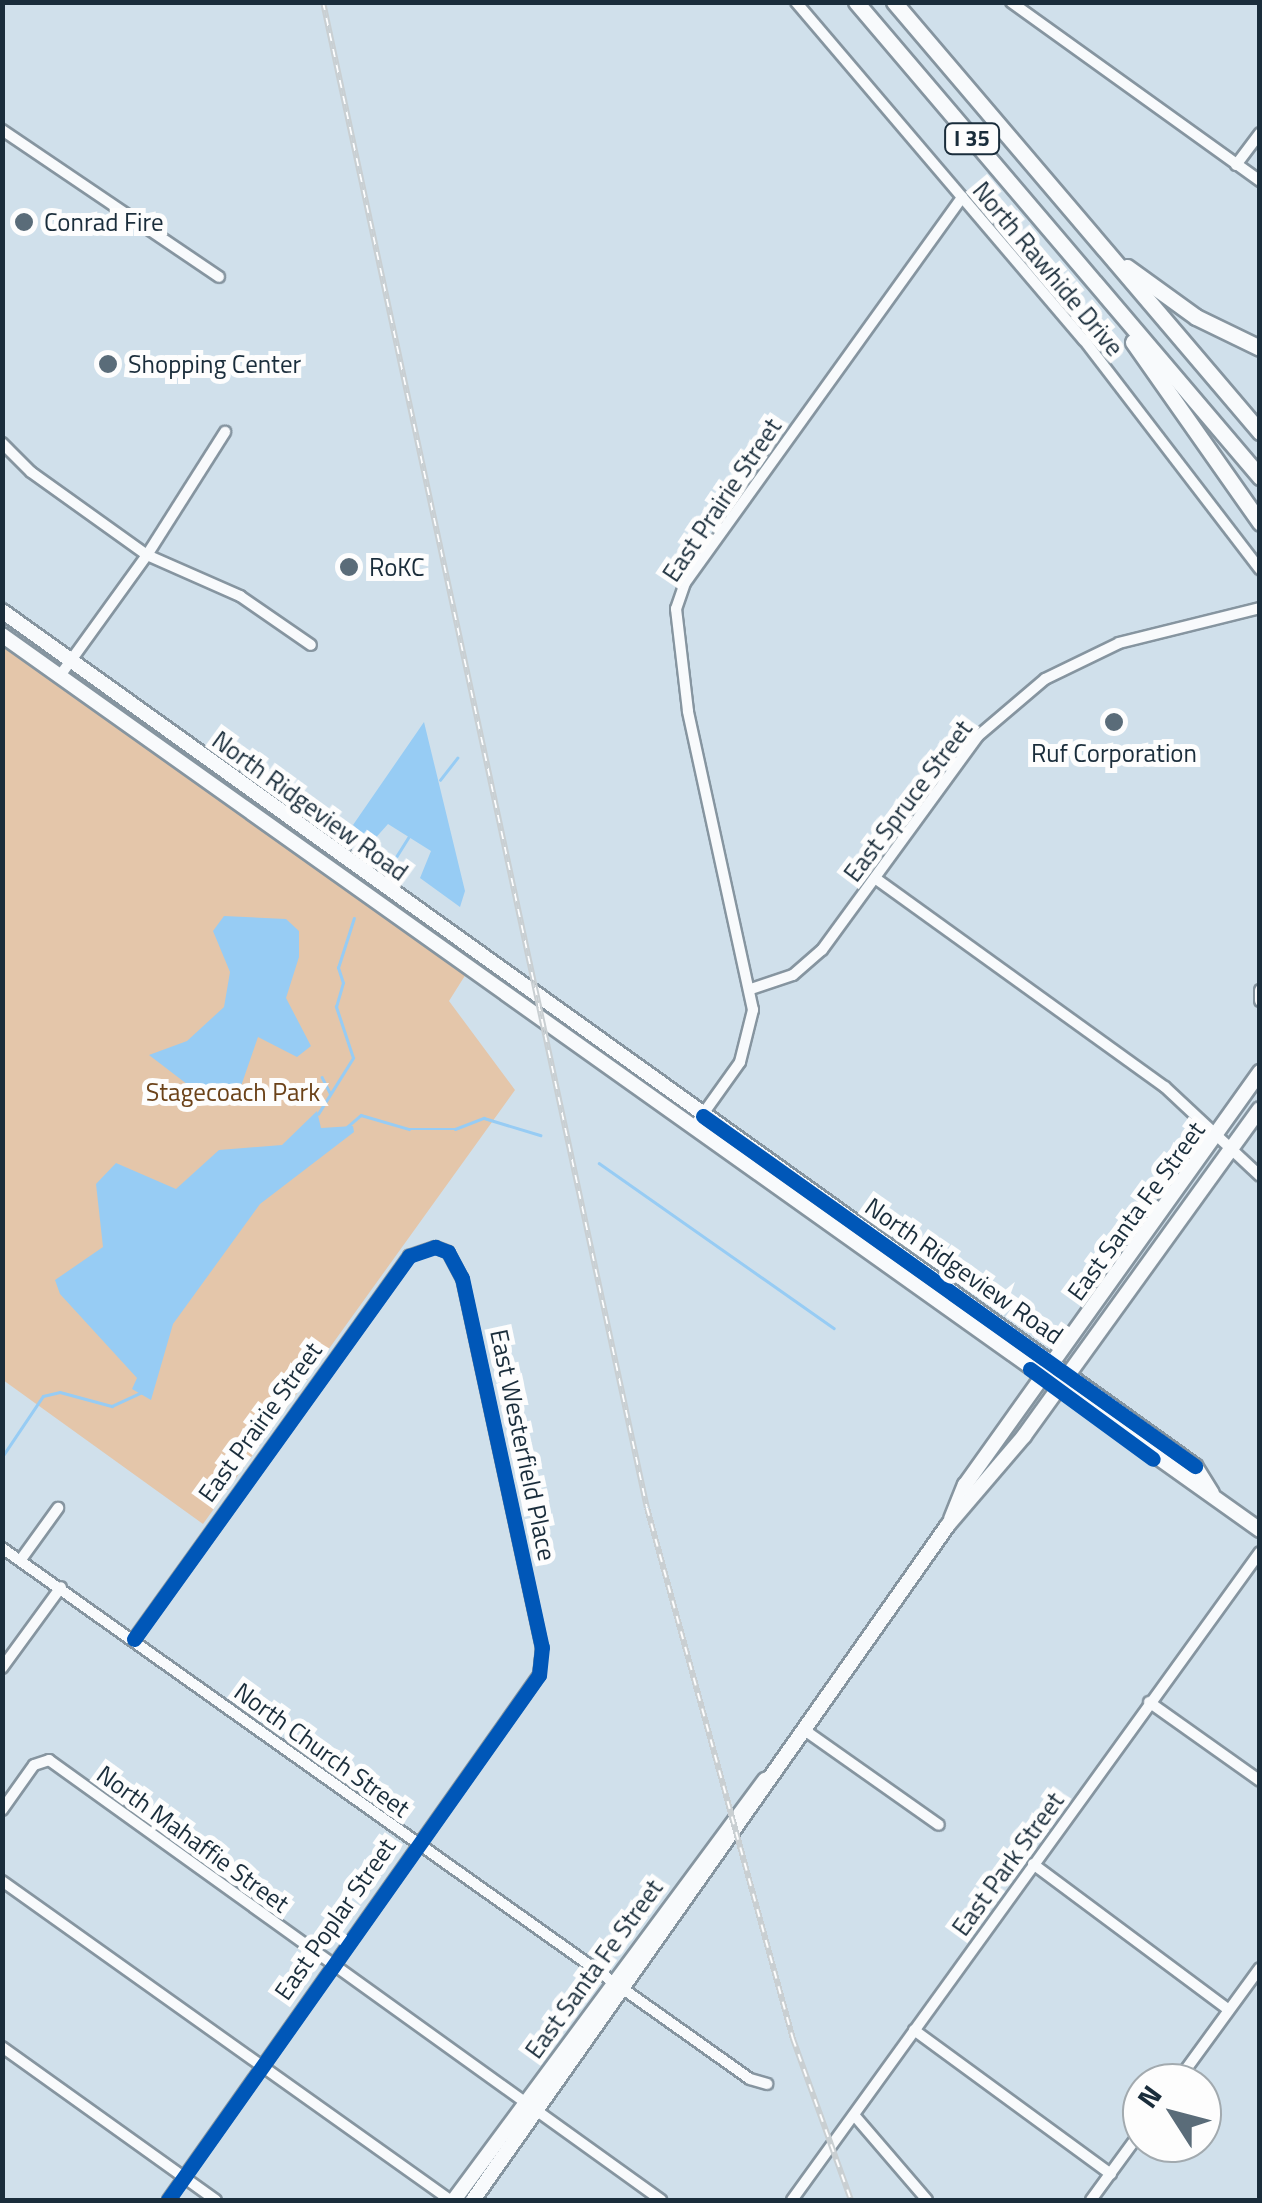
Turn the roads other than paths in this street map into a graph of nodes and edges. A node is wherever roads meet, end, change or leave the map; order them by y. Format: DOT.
graph roads {
  1 [pos="796,2"];
  2 [pos="856,2"];
  3 [pos="894,2"];
  4 [pos="1011,2"];
  5 [pos="2,130"];
  6 [pos="1260,132"];
  7 [pos="1236,164"];
  8 [pos="1260,181"];
  9 [pos="962,197"];
  10 [pos="1104,250"];
  11 [pos="1087,275"];
  12 [pos="219,277"];
  13 [pos="1260,348"];
  14 [pos="226,432"];
  15 [pos="1260,432"];
  16 [pos="2,442"];
  17 [pos="1260,477"];
  18 [pos="1260,523"];
  19 [pos="148,556"];
  20 [pos="1260,568"];
  21 [pos="1260,608"];
  22 [pos="2,611"];
  23 [pos="2,636"];
  24 [pos="311,645"];
  25 [pos="71,660"];
  26 [pos="59,676"];
  27 [pos="875,878"];
  28 [pos="751,989"];
  29 [pos="1260,990"];
  30 [pos="1260,1001"];
  31 [pos="1260,1072"];
  32 [pos="1260,1109"];
  33 [pos="698,1122"];
  34 [pos="1218,1136"];
  35 [pos="1232,1149"];
  36 [pos="1260,1176"];
  37 [pos="435,1247"];
  38 [pos="1053,1364"];
  39 [pos="1068,1375"];
  40 [pos="1043,1378"];
  41 [pos="1058,1389"];
  42 [pos="1216,1499"];
  43 [pos="58,1508"];
  44 [pos="948,1525"];
  45 [pos="1260,1530"];
  46 [pos="2,1548"];
  47 [pos="1260,1552"];
  48 [pos="22,1558"];
  49 [pos="61,1587"];
  50 [pos="134,1639"];
  51 [pos="542,1666"];
  52 [pos="2,1668"];
  53 [pos="1149,1702"];
  54 [pos="803,1729"];
  55 [pos="776,1769"];
  56 [pos="1260,1781"];
  57 [pos="2,1810"];
  58 [pos="939,1825"];
  59 [pos="420,1844"];
  60 [pos="1032,1864"];
  61 [pos="2,1881"];
  62 [pos="334,1964"];
  63 [pos="1260,1968"];
  64 [pos="612,1979"];
  65 [pos="628,1988"];
  66 [pos="1229,2010"];
  67 [pos="914,2030"];
  68 [pos="2,2048"];
  69 [pos="1191,2063"];
  70 [pos="260,2067"];
  71 [pos="767,2084"];
  72 [pos="531,2107"];
  73 [pos="854,2114"];
  74 [pos="1122,2158"];
  75 [pos="1111,2174"];
  76 [pos="184,2178"];
  77 [pos="168,2200"];
  78 [pos="216,2200"];
  79 [pos="452,2200"];
  80 [pos="473,2200"];
  81 [pos="661,2200"];
  82 [pos="792,2200"];
  83 [pos="928,2200"];
  84 [pos="1092,2200"];
  1 -- 9 [label="street, North Rawhide Drive"];
  2 -- 11 [label="highway, I 35"];
  3 -- 10 [label="highway, I 35"];
  4 -- 7 [label="street"];
  5 -- 12 [label="street"];
  6 -- 7 [label="street"];
  7 -- 8 [label="street"];
  9 -- 20 [label="street, North Rawhide Drive"];
  9 -- 28 [label="street, East Prairie Street"];
  10 -- 13 [label="highway"];
  10 -- 15 [label="highway, I 35"];
  11 -- 17 [label="highway, I 35"];
  11 -- 18 [label="highway"];
  14 -- 19 [label="street"];
  16 -- 19 [label="street"];
  19 -- 24 [label="street"];
  19 -- 25 [label="street"];
  21 -- 27 [label="street, East Spruce Street"];
  22 -- 25 [label="main road, North Ridgeview Road"];
  23 -- 26 [label="main road, North Ridgeview Road"];
  25 -- 26 [label="street"];
  25 -- 33 [label="main road, North Ridgeview Road"];
  26 -- 33 [label="main road, North Ridgeview Road"];
  27 -- 28 [label="street, East Spruce Street"];
  27 -- 34 [label="street"];
  28 -- 33 [label="street"];
  29 -- 30 [label="street"];
  31 -- 34 [label="main road, East Santa Fe Street"];
  32 -- 35 [label="main road, East Santa Fe Street"];
  33 -- 38 [label="main road, North Ridgeview Road"];
  33 -- 40 [label="main road, North Ridgeview Road"];
  34 -- 35 [label="street"];
  34 -- 38 [label="main road, East Santa Fe Street"];
  35 -- 36 [label="street"];
  35 -- 39 [label="main road, East Santa Fe Street"];
  37 -- 50 [label="street, East Prairie Street"];
  37 -- 51 [label="street, East Westerfield Place"];
  38 -- 39 [label="main road, North Ridgeview Road"];
  38 -- 40 [label="main road, East Santa Fe Street"];
  39 -- 41 [label="main road, East Santa Fe Street"];
  39 -- 42 [label="main road, North Ridgeview Road"];
  40 -- 41 [label="main road, North Ridgeview Road"];
  40 -- 44 [label="main road, East Santa Fe Street"];
  41 -- 42 [label="main road, North Ridgeview Road"];
  41 -- 44 [label="main road, East Santa Fe Street"];
  42 -- 45 [label="main road, North Ridgeview Road"];
  43 -- 48 [label="street"];
  44 -- 54 [label="main road, East Santa Fe Street"];
  46 -- 48 [label="street, North Church Street"];
  47 -- 53 [label="street, East Park Street"];
  48 -- 49 [label="street, North Church Street"];
  49 -- 50 [label="street, North Church Street"];
  49 -- 52 [label="street"];
  50 -- 59 [label="street, North Church Street"];
  51 -- 59 [label="street, East Poplar Street"];
  53 -- 56 [label="street"];
  53 -- 60 [label="street, East Park Street"];
  54 -- 55 [label="main road, East Santa Fe Street"];
  54 -- 58 [label="street"];
  55 -- 64 [label="main road, East Santa Fe Street"];
  55 -- 65 [label="main road, East Santa Fe Street"];
  57 -- 62 [label="street, North Mahaffie Street"];
  59 -- 62 [label="street, East Poplar Street"];
  59 -- 64 [label="street, North Church Street"];
  60 -- 66 [label="street"];
  60 -- 67 [label="street, East Park Street"];
  61 -- 70 [label="street"];
  62 -- 70 [label="street, East Poplar Street"];
  62 -- 72 [label="street, North Mahaffie Street"];
  63 -- 66 [label="street"];
  64 -- 65 [label="street, North Church Street"];
  64 -- 72 [label="main road, East Santa Fe Street"];
  65 -- 71 [label="street, North Church Street"];
  65 -- 72 [label="main road, East Santa Fe Street"];
  66 -- 69 [label="street"];
  67 -- 73 [label="street, East Park Street"];
  67 -- 75 [label="street"];
  68 -- 76 [label="street"];
  70 -- 76 [label="street, East Poplar Street"];
  70 -- 79 [label="street"];
  72 -- 79 [label="main road, East Santa Fe Street"];
  72 -- 80 [label="main road, East Santa Fe Street"];
  72 -- 81 [label="street, North Mahaffie Street"];
  73 -- 82 [label="street, East Park Street"];
  73 -- 83 [label="street"];
  74 -- 75 [label="street"];
  75 -- 84 [label="street"];
  76 -- 77 [label="street, East Poplar Street"];
  76 -- 78 [label="street"];
}
